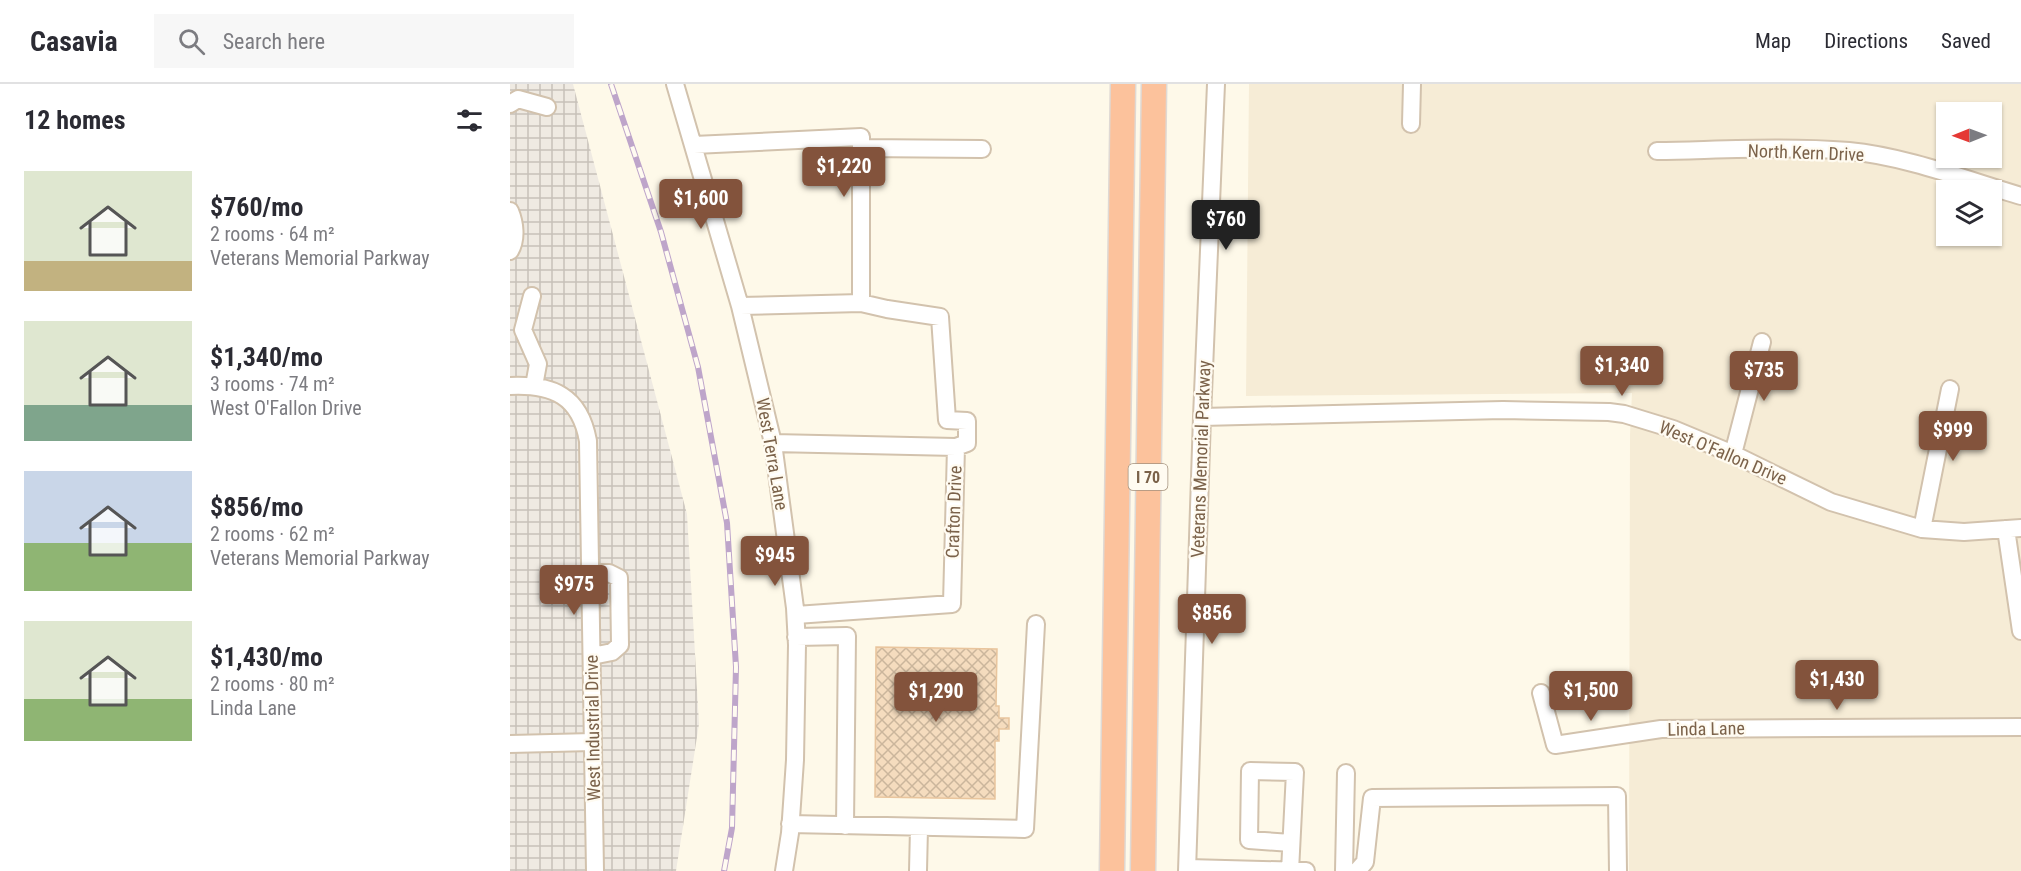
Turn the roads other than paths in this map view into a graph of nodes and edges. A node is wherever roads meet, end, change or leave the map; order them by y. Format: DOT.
graph roads {
  1 [pos="675,84"];
  2 [pos="1123,84"];
  3 [pos="1154,84"];
  4 [pos="1216,84"];
  5 [pos="1412,84"];
  6 [pos="510,104"];
  7 [pos="547,107"];
  8 [pos="1411,124"];
  9 [pos="694,145"];
  10 [pos="861,148"];
  11 [pos="982,149"];
  12 [pos="1657,151"];
  13 [pos="2021,196"];
  14 [pos="510,211"];
  15 [pos="510,251"];
  16 [pos="532,296"];
  17 [pos="861,303"];
  18 [pos="740,306"];
  19 [pos="1762,342"];
  20 [pos="510,386"];
  21 [pos="534,386"];
  22 [pos="1950,389"];
  23 [pos="1202,417"];
  24 [pos="773,442"];
  25 [pos="956,447"];
  26 [pos="1733,454"];
  27 [pos="2013,528"];
  28 [pos="1922,529"];
  29 [pos="590,573"];
  30 [pos="796,615"];
  31 [pos="1036,624"];
  32 [pos="2021,631"];
  33 [pos="796,637"];
  34 [pos="592,656"];
  35 [pos="1541,693"];
  36 [pos="2021,727"];
  37 [pos="593,742"];
  38 [pos="510,744"];
  39 [pos="1346,772"];
  40 [pos="790,824"];
  41 [pos="846,826"];
  42 [pos="919,828"];
  43 [pos="1292,843"];
  44 [pos="1187,870"];
  45 [pos="1245,870"];
  46 [pos="595,871"];
  47 [pos="784,871"];
  48 [pos="918,871"];
  49 [pos="1112,871"];
  50 [pos="1143,871"];
  51 [pos="1290,871"];
  52 [pos="1306,871"];
  53 [pos="1344,871"];
  54 [pos="1357,871"];
  55 [pos="1618,871"];
  1 -- 9 [label="street, West Terra Lane"];
  2 -- 49 [label="highway, I 70"];
  3 -- 50 [label="highway, I 70"];
  4 -- 23 [label="street, Veterans Memorial Parkway"];
  5 -- 8 [label="street"];
  6 -- 7 [label="street"];
  9 -- 10 [label="street"];
  9 -- 18 [label="street, West Terra Lane"];
  10 -- 11 [label="street"];
  10 -- 17 [label="street"];
  12 -- 13 [label="street, North Kern Drive"];
  14 -- 15 [label="street"];
  16 -- 21 [label="street"];
  17 -- 18 [label="street"];
  17 -- 25 [label="street"];
  18 -- 24 [label="street, West Terra Lane"];
  19 -- 26 [label="street"];
  20 -- 21 [label="street, West Industrial Drive"];
  21 -- 29 [label="street, West Industrial Drive"];
  22 -- 28 [label="street"];
  23 -- 26 [label="street, West O'Fallon Drive"];
  23 -- 44 [label="street, Veterans Memorial Parkway"];
  24 -- 25 [label="street, Crafton Drive"];
  24 -- 30 [label="street, West Terra Lane"];
  25 -- 30 [label="street, Crafton Drive"];
  26 -- 28 [label="street, West O'Fallon Drive"];
  27 -- 28 [label="street, West O'Fallon Drive"];
  27 -- 32 [label="street"];
  29 -- 34 [label="street, West Industrial Drive"];
  29 -- 34 [label="street"];
  30 -- 33 [label="street, West Terra Lane"];
  31 -- 42 [label="street"];
  33 -- 40 [label="street, West Terra Lane"];
  33 -- 41 [label="street"];
  34 -- 37 [label="street, West Industrial Drive"];
  35 -- 36 [label="street, Linda Lane"];
  37 -- 38 [label="street"];
  37 -- 46 [label="street, West Industrial Drive"];
  39 -- 53 [label="street"];
  40 -- 41 [label="street"];
  40 -- 47 [label="street, West Terra Lane"];
  41 -- 42 [label="street"];
  42 -- 48 [label="street"];
  43 -- 43 [label="street"];
  43 -- 51 [label="street"];
  44 -- 45 [label="street"];
  45 -- 51 [label="street"];
  51 -- 52 [label="street"];
  54 -- 55 [label="street"];
}
